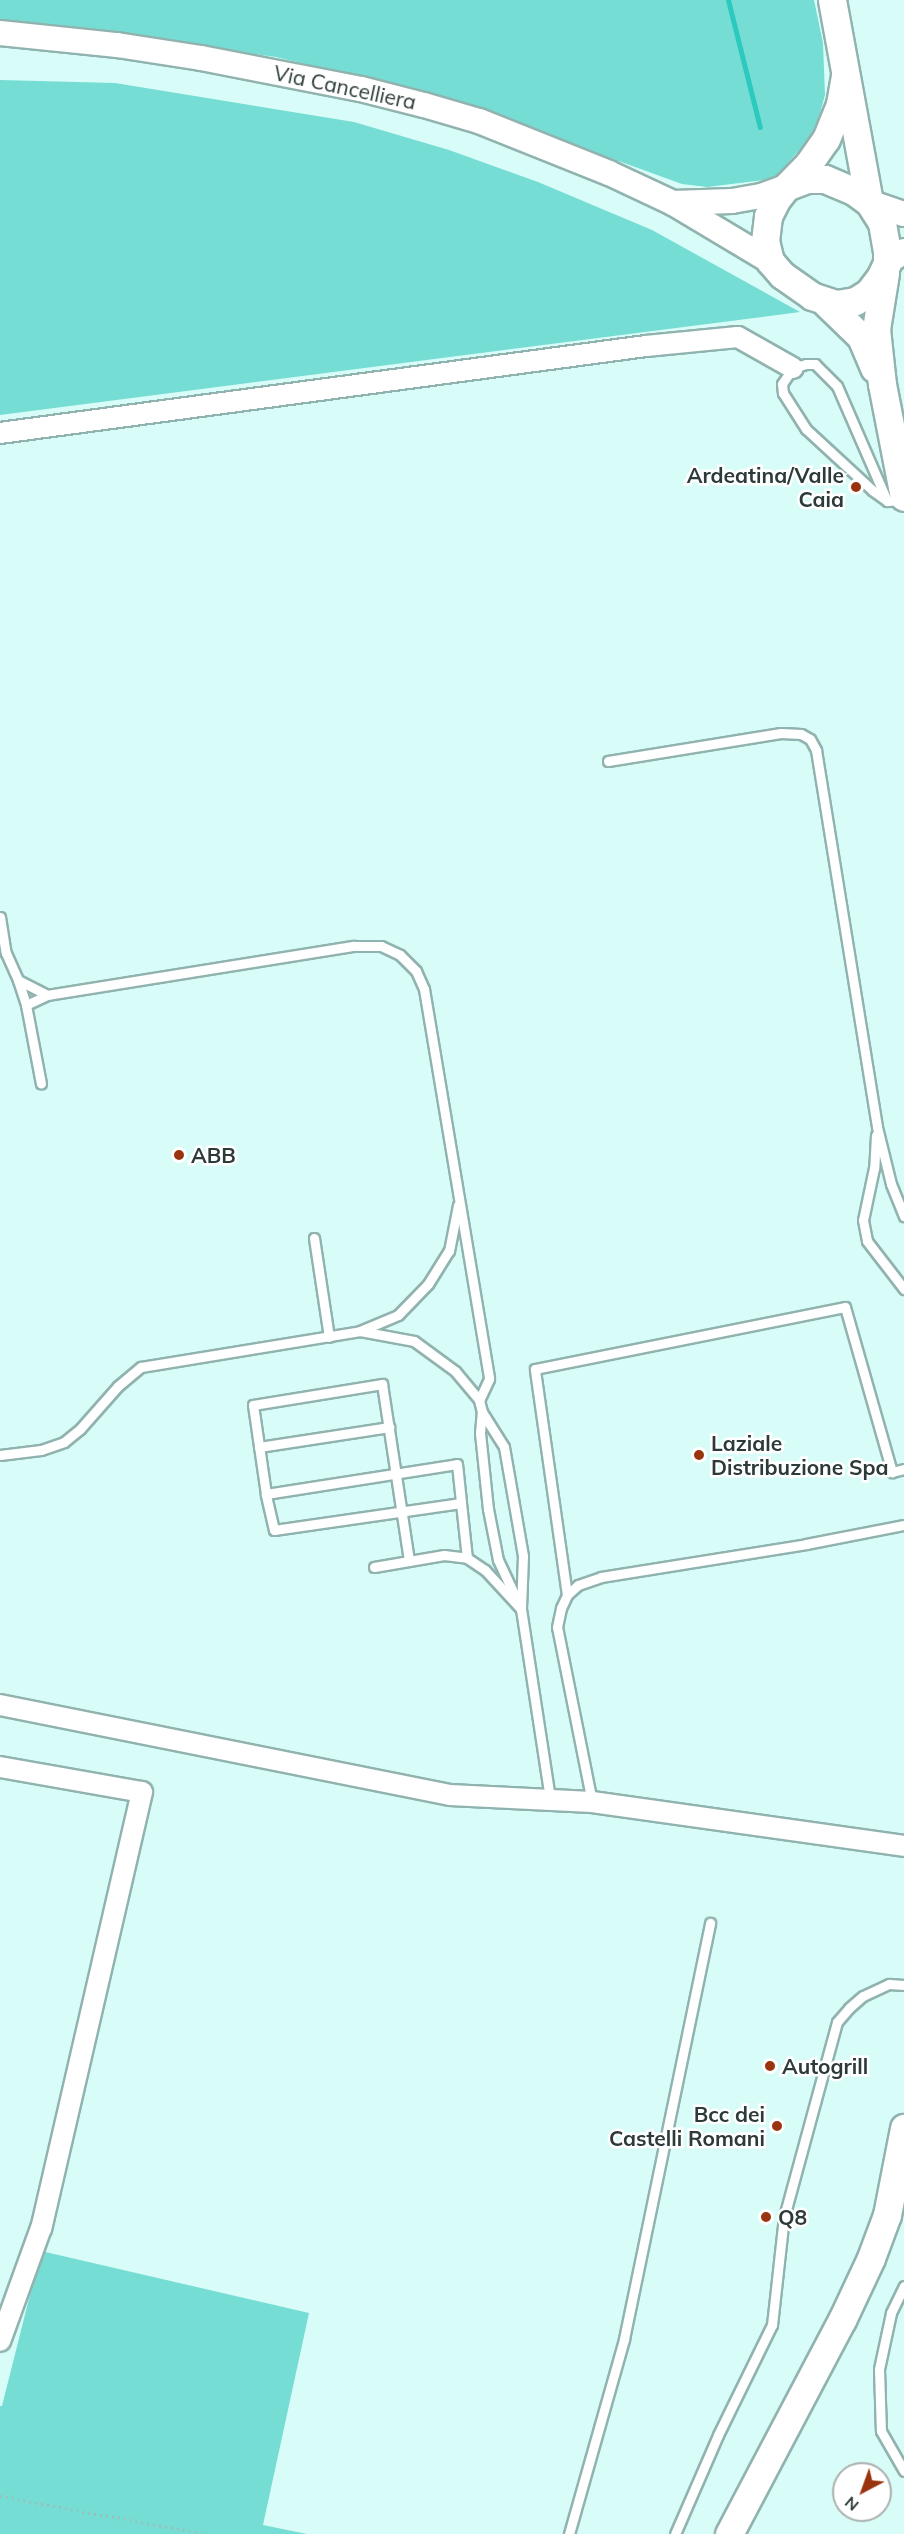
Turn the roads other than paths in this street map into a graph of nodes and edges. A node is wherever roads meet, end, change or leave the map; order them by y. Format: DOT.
graph roads {
  1 [pos="832,0"];
  2 [pos="0,33"];
  3 [pos="845,76"];
  4 [pos="786,187"];
  5 [pos="869,202"];
  6 [pos="674,203"];
  7 [pos="904,214"];
  8 [pos="895,257"];
  9 [pos="770,261"];
  10 [pos="826,303"];
  11 [pos="793,368"];
  12 [pos="882,384"];
  13 [pos="0,433"];
  14 [pos="898,500"];
  15 [pos="608,762"];
  16 [pos="0,917"];
  17 [pos="18,980"];
  18 [pos="47,996"];
  19 [pos="26,1005"];
  20 [pos="42,1084"];
  21 [pos="877,1127"];
  22 [pos="459,1200"];
  23 [pos="904,1216"];
  24 [pos="314,1238"];
  25 [pos="904,1289"];
  26 [pos="360,1331"];
  27 [pos="329,1337"];
  28 [pos="479,1400"];
  29 [pos="482,1412"];
  30 [pos="389,1427"];
  31 [pos="259,1447"];
  32 [pos="0,1455"];
  33 [pos="904,1469"];
  34 [pos="396,1473"];
  35 [pos="266,1494"];
  36 [pos="461,1503"];
  37 [pos="402,1512"];
  38 [pos="904,1525"];
  39 [pos="467,1558"];
  40 [pos="409,1561"];
  41 [pos="374,1566"];
  42 [pos="567,1596"];
  43 [pos="521,1609"];
  44 [pos="0,1705"];
  45 [pos="0,1767"];
  46 [pos="550,1798"];
  47 [pos="592,1802"];
  48 [pos="904,1846"];
  49 [pos="710,1923"];
  50 [pos="904,1985"];
  51 [pos="904,2127"];
  52 [pos="904,2286"];
  53 [pos="0,2341"];
  54 [pos="904,2471"];
  55 [pos="569,2534"];
  56 [pos="675,2534"];
  57 [pos="729,2534"];
  1 -- 3 [label="main road"];
  2 -- 6 [label="street, Via Cancelliera"];
  3 -- 4 [label="main road"];
  3 -- 5 [label="main road"];
  4 -- 5 [label="main road"];
  4 -- 6 [label="street, Via Cancelliera"];
  4 -- 9 [label="main road"];
  5 -- 7 [label="street"];
  5 -- 8 [label="main road"];
  6 -- 9 [label="street, Via Cancelliera"];
  8 -- 10 [label="main road"];
  8 -- 12 [label="main road"];
  9 -- 10 [label="main road"];
  10 -- 12 [label="main road"];
  11 -- 13 [label="street"];
  11 -- 14 [label="lane"];
  11 -- 14 [label="lane"];
  12 -- 14 [label="main road"];
  15 -- 21 [label="lane"];
  16 -- 17 [label="lane"];
  17 -- 18 [label="lane"];
  17 -- 19 [label="lane"];
  18 -- 19 [label="lane"];
  18 -- 22 [label="lane"];
  19 -- 20 [label="lane"];
  21 -- 23 [label="lane"];
  21 -- 25 [label="lane"];
  22 -- 26 [label="lane"];
  22 -- 28 [label="lane"];
  24 -- 27 [label="lane"];
  26 -- 27 [label="lane"];
  26 -- 28 [label="lane"];
  27 -- 32 [label="lane"];
  28 -- 29 [label="lane"];
  29 -- 43 [label="lane"];
  29 -- 43 [label="lane"];
  30 -- 31 [label="lane"];
  30 -- 31 [label="lane"];
  30 -- 34 [label="lane"];
  31 -- 35 [label="lane"];
  33 -- 42 [label="lane"];
  34 -- 35 [label="lane"];
  34 -- 36 [label="lane"];
  34 -- 37 [label="lane"];
  35 -- 37 [label="lane"];
  36 -- 37 [label="lane"];
  36 -- 39 [label="lane"];
  37 -- 40 [label="lane"];
  38 -- 42 [label="lane"];
  39 -- 40 [label="lane"];
  39 -- 43 [label="lane"];
  40 -- 41 [label="lane"];
  42 -- 47 [label="lane"];
  43 -- 46 [label="lane"];
  44 -- 46 [label="street"];
  45 -- 53 [label="street"];
  46 -- 47 [label="street"];
  47 -- 48 [label="street"];
  49 -- 55 [label="lane"];
  50 -- 56 [label="lane"];
  51 -- 57 [label="main road"];
  52 -- 54 [label="lane"];
}
